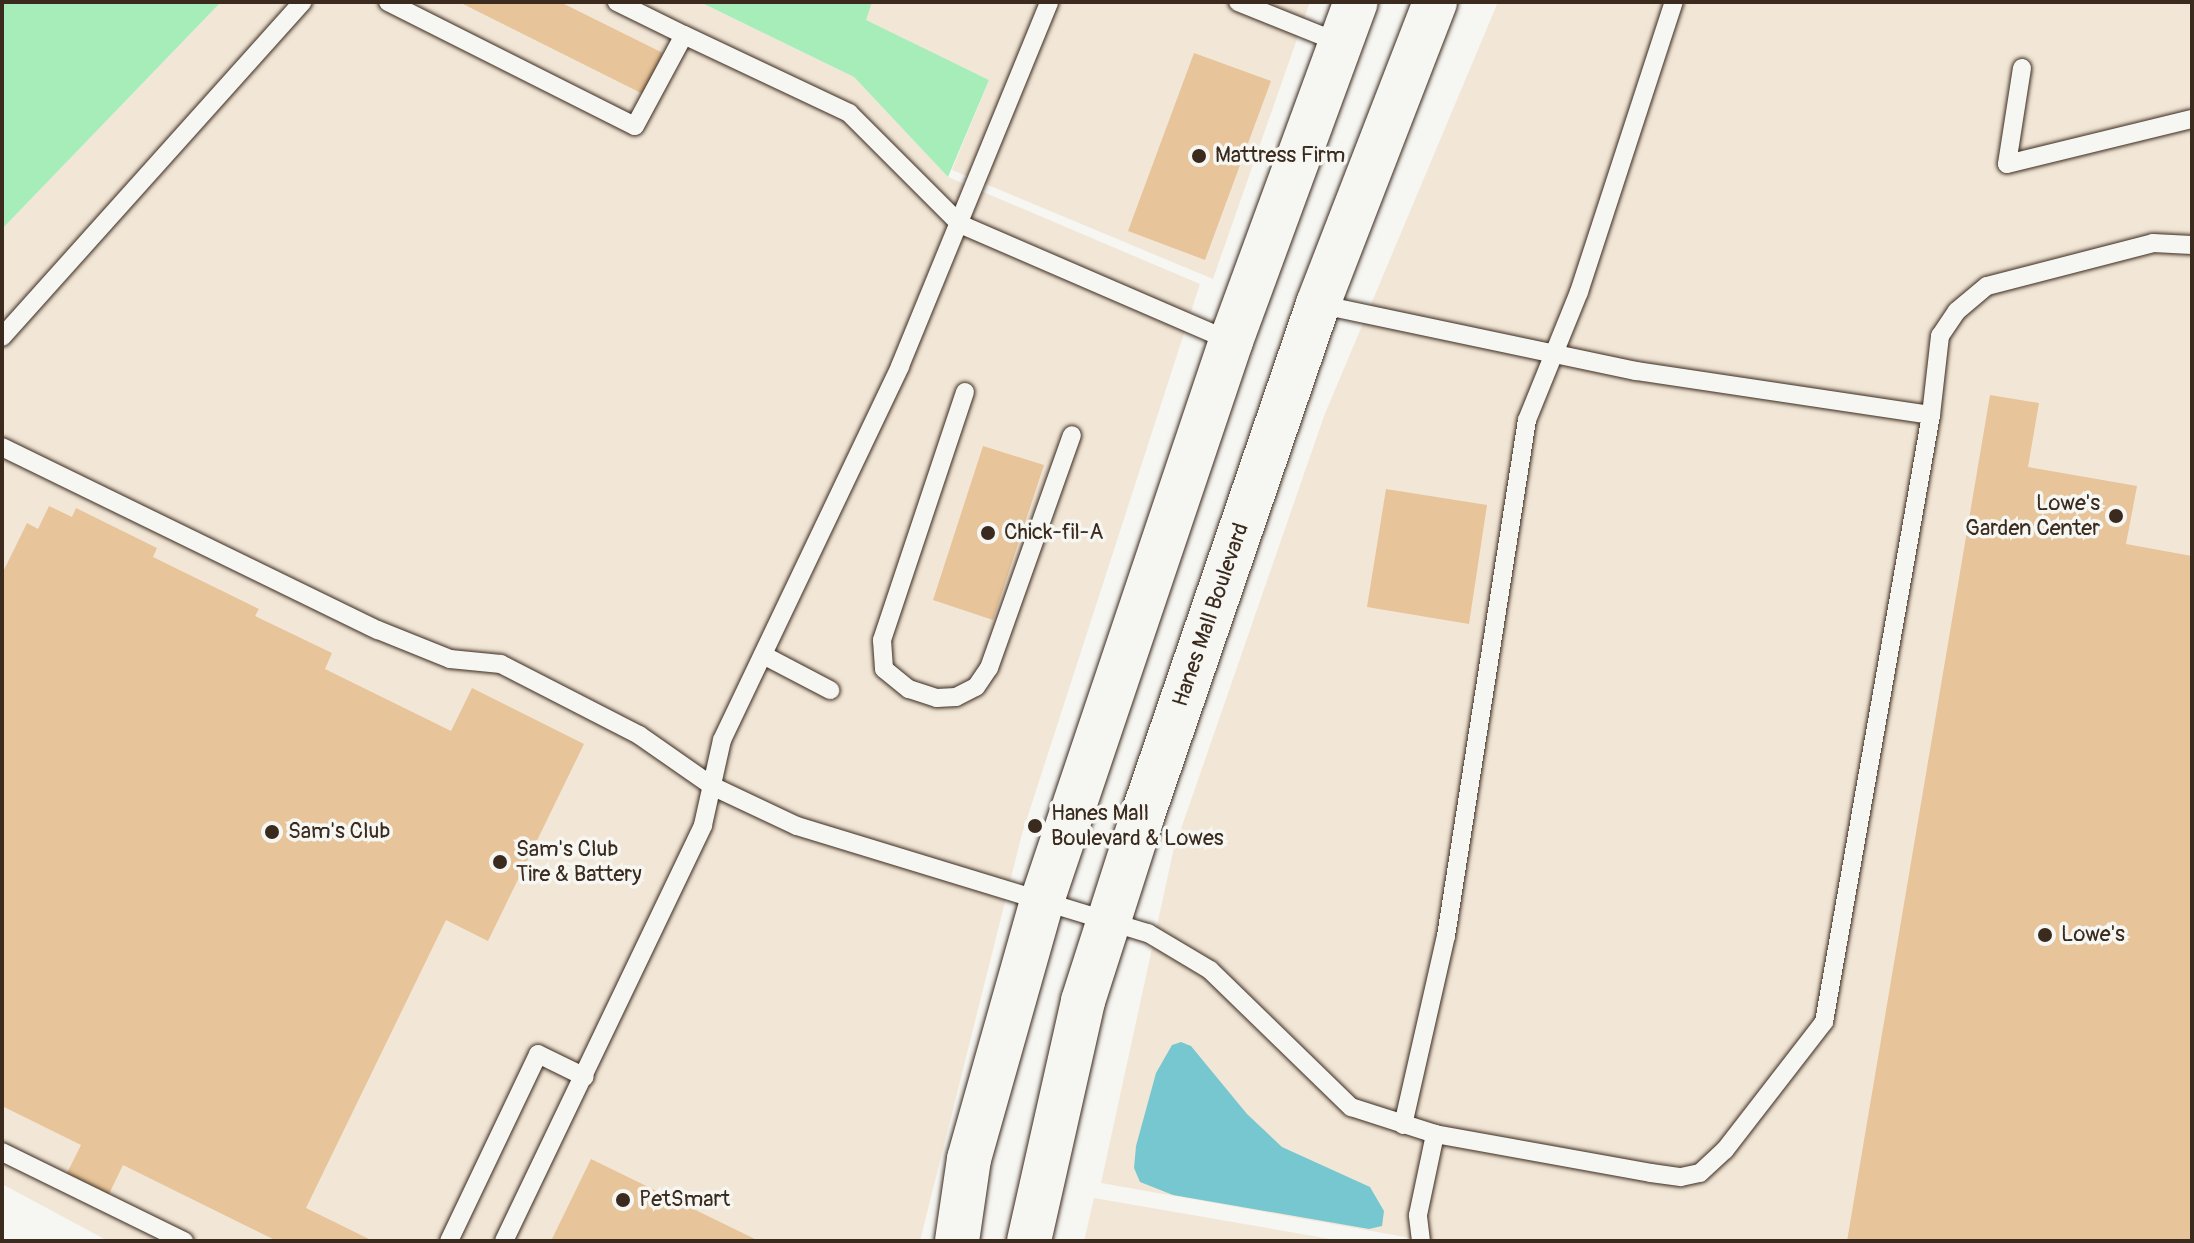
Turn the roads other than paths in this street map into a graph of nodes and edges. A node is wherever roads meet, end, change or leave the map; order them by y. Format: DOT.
graph roads {
  1 [pos="303,2"];
  2 [pos="388,2"];
  3 [pos="617,2"];
  4 [pos="1049,2"];
  5 [pos="1238,2"];
  6 [pos="1356,2"];
  7 [pos="1435,2"];
  8 [pos="1674,2"];
  9 [pos="684,35"];
  10 [pos="1340,43"];
  11 [pos="2022,68"];
  12 [pos="2192,119"];
  13 [pos="960,224"];
  14 [pos="2192,245"];
  15 [pos="1318,304"];
  16 [pos="2,337"];
  17 [pos="1231,341"];
  18 [pos="1552,356"];
  19 [pos="965,392"];
  20 [pos="1931,415"];
  21 [pos="1072,435"];
  22 [pos="2,447"];
  23 [pos="763,655"];
  24 [pos="830,690"];
  25 [pos="712,786"];
  26 [pos="1043,898"];
  27 [pos="1109,918"];
  28 [pos="585,1077"];
  29 [pos="1403,1125"];
  30 [pos="1435,1134"];
  31 [pos="2,1152"];
  32 [pos="184,1241"];
  33 [pos="449,1241"];
  34 [pos="504,1241"];
  35 [pos="957,1241"];
  36 [pos="1029,1241"];
  37 [pos="1421,1241"];
  1 -- 16 [label="lane"];
  2 -- 9 [label="lane"];
  3 -- 9 [label="lane"];
  4 -- 13 [label="lane"];
  5 -- 10 [label="lane"];
  6 -- 10 [label="main road"];
  7 -- 15 [label="main road, Hanes Mall Boulevard"];
  8 -- 18 [label="lane"];
  9 -- 13 [label="lane"];
  10 -- 17 [label="main road"];
  11 -- 12 [label="lane"];
  13 -- 17 [label="lane"];
  13 -- 23 [label="lane"];
  14 -- 20 [label="lane"];
  15 -- 18 [label="lane"];
  15 -- 27 [label="main road, Hanes Mall Boulevard"];
  17 -- 26 [label="main road"];
  18 -- 20 [label="lane"];
  18 -- 29 [label="lane"];
  19 -- 21 [label="lane"];
  20 -- 30 [label="lane"];
  22 -- 25 [label="lane"];
  23 -- 24 [label="lane"];
  23 -- 25 [label="lane"];
  25 -- 26 [label="lane"];
  25 -- 28 [label="lane"];
  26 -- 27 [label="lane"];
  26 -- 35 [label="main road"];
  27 -- 29 [label="lane"];
  27 -- 36 [label="main road, Hanes Mall Boulevard"];
  28 -- 33 [label="lane"];
  28 -- 34 [label="lane"];
  29 -- 30 [label="lane"];
  30 -- 37 [label="lane"];
  31 -- 32 [label="lane"];
}
